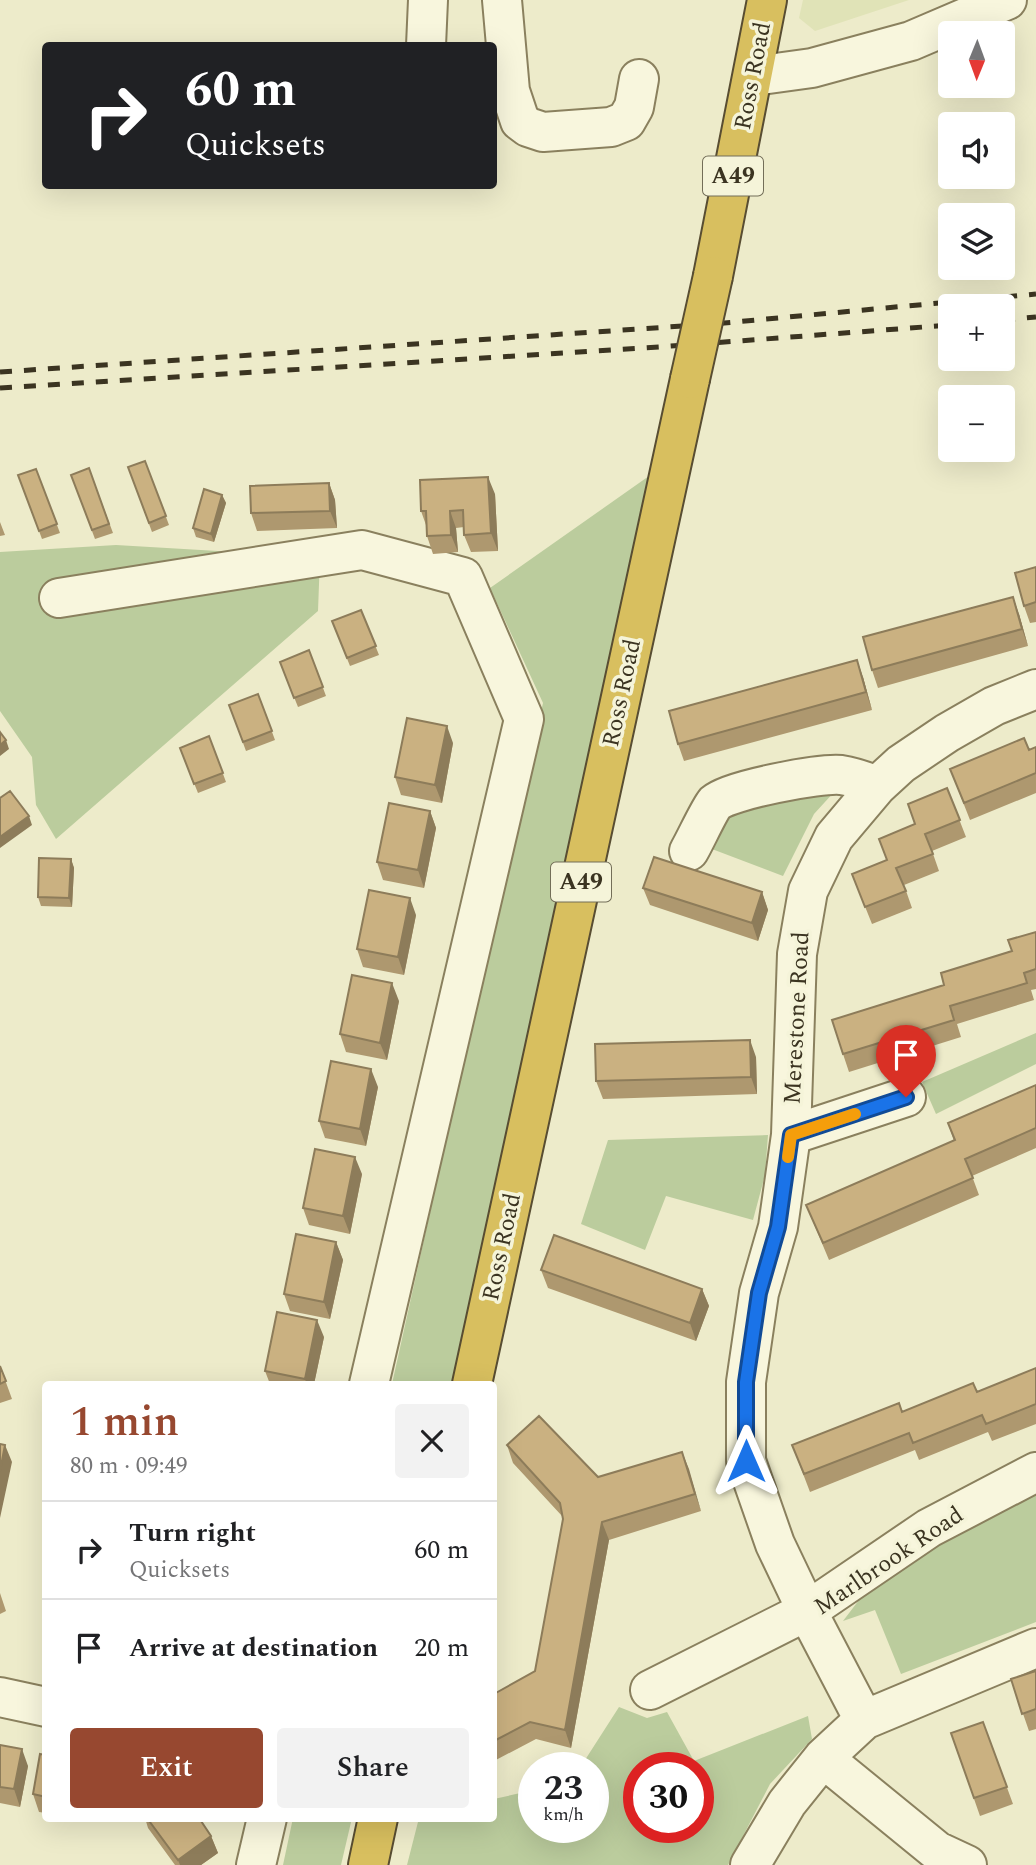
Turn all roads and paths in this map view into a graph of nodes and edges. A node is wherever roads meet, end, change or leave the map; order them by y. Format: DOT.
graph roads {
  1 [pos="428,0"];
  2 [pos="502,0"];
  3 [pos="767,0"];
  4 [pos="1007,0"];
  5 [pos="426,42"];
  6 [pos="754,76"];
  7 [pos="639,79"];
  8 [pos="59,598"];
  9 [pos="1036,689"];
  10 [pos="877,786"];
  11 [pos="689,851"];
  12 [pos="906,1097"];
  13 [pos="791,1135"];
  14 [pos="370,1381"];
  15 [pos="473,1381"];
  16 [pos="1036,1472"];
  17 [pos="807,1611"];
  18 [pos="1036,1648"];
  19 [pos="650,1690"];
  20 [pos="0,1697"];
  21 [pos="42,1706"];
  22 [pos="864,1720"];
  23 [pos="823,1758"];
  24 [pos="266,1822"];
  25 [pos="377,1822"];
  26 [pos="256,1865"];
  27 [pos="368,1865"];
  28 [pos="750,1865"];
  29 [pos="967,1865"];
  1 -- 5 [label="street"];
  2 -- 7 [label="street"];
  3 -- 6 [label="highway, Ross Road / A49"];
  4 -- 6 [label="street"];
  6 -- 15 [label="highway, Ross Road / A49, bridge"];
  8 -- 14 [label="street"];
  9 -- 10 [label="street, Merestone Road"];
  10 -- 11 [label="street"];
  10 -- 13 [label="street, Merestone Road"];
  12 -- 13 [label="street"];
  13 -- 17 [label="street, Merestone Road"];
  16 -- 17 [label="street, Marlbrook Road"];
  17 -- 19 [label="street"];
  17 -- 22 [label="street, Marlbrook Road"];
  18 -- 22 [label="street"];
  20 -- 21 [label="street"];
  22 -- 23 [label="street"];
  23 -- 28 [label="street"];
  23 -- 29 [label="street"];
  24 -- 26 [label="street"];
  25 -- 27 [label="highway"];
}
